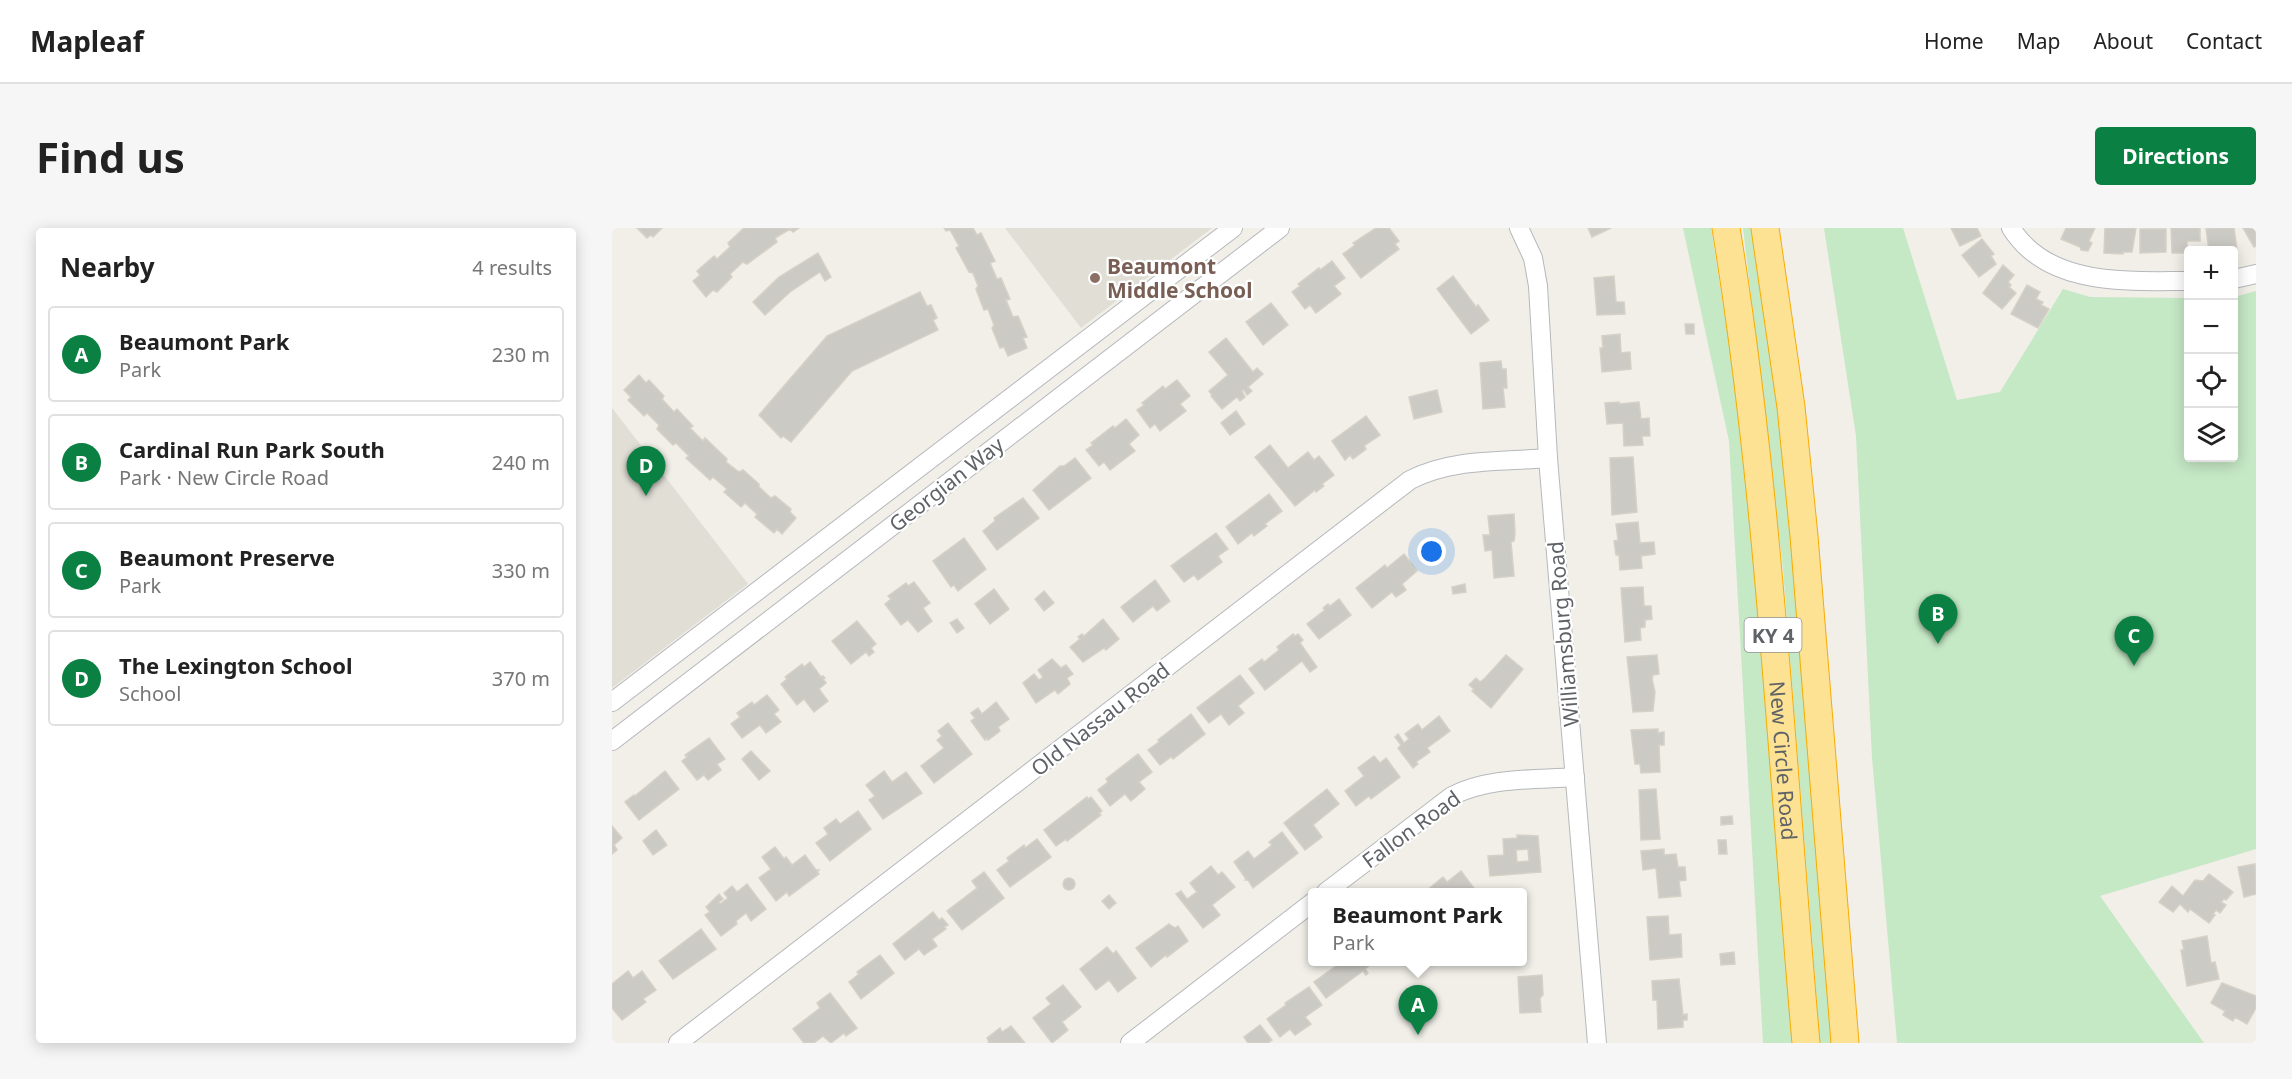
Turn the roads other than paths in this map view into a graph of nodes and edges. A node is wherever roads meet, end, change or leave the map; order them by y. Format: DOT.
graph roads {
  1 [pos="1233,228"];
  2 [pos="1280,228"];
  3 [pos="1519,228"];
  4 [pos="1726,228"];
  5 [pos="1766,228"];
  6 [pos="2011,228"];
  7 [pos="2256,274"];
  8 [pos="2238,278"];
  9 [pos="2184,281"];
  10 [pos="1136,303"];
  11 [pos="1153,325"];
  12 [pos="1548,459"];
  13 [pos="787,570"];
  14 [pos="805,593"];
  15 [pos="612,702"];
  16 [pos="612,741"];
  17 [pos="1575,777"];
  18 [pos="1331,888"];
  19 [pos="1308,906"];
  20 [pos="678,1043"];
  21 [pos="1130,1043"];
  22 [pos="1597,1043"];
  23 [pos="1806,1043"];
  24 [pos="1845,1043"];
  1 -- 10 [label="street, Georgian Way"];
  2 -- 11 [label="street, Georgian Way"];
  3 -- 12 [label="street, Williamsburg Road"];
  4 -- 23 [label="highway, New Circle Road / KY 4"];
  5 -- 24 [label="highway, New Circle Road / KY 4"];
  6 -- 9 [label="street"];
  7 -- 8 [label="street"];
  10 -- 11 [label="street"];
  10 -- 13 [label="street, Georgian Way"];
  11 -- 14 [label="street, Georgian Way"];
  12 -- 17 [label="street, Williamsburg Road"];
  12 -- 20 [label="street, Old Nassau Road"];
  13 -- 14 [label="street"];
  13 -- 15 [label="street, Georgian Way"];
  14 -- 16 [label="street, Georgian Way"];
  17 -- 18 [label="street, Fallon Road"];
  17 -- 22 [label="street, Williamsburg Road"];
  19 -- 21 [label="street"];
}
